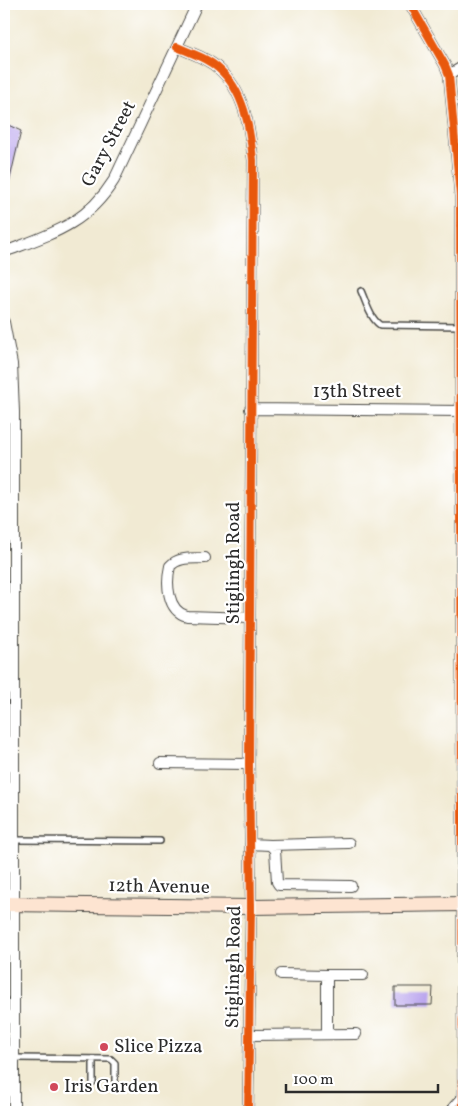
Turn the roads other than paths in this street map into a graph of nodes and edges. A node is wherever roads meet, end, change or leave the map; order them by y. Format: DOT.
graph roads {
  1 [pos="197,4"];
  2 [pos="410,4"];
  3 [pos="177,47"];
  4 [pos="464,66"];
  5 [pos="449,75"];
  6 [pos="4,252"];
  7 [pos="362,292"];
  8 [pos="4,322"];
  9 [pos="461,326"];
  10 [pos="250,409"];
  11 [pos="463,410"];
  12 [pos="205,558"];
  13 [pos="250,618"];
  14 [pos="9,648"];
  15 [pos="9,691"];
  16 [pos="160,763"];
  17 [pos="248,764"];
  18 [pos="9,766"];
  19 [pos="14,840"];
  20 [pos="160,841"];
  21 [pos="348,843"];
  22 [pos="250,844"];
  23 [pos="270,845"];
  24 [pos="350,886"];
  25 [pos="9,904"];
  26 [pos="463,904"];
  27 [pos="251,907"];
  28 [pos="281,974"];
  29 [pos="327,974"];
  30 [pos="363,975"];
  31 [pos="249,1034"];
  32 [pos="327,1034"];
  33 [pos="356,1034"];
  34 [pos="14,1058"];
  35 [pos="93,1059"];
  36 [pos="463,1066"];
  37 [pos="93,1082"];
  38 [pos="115,1085"];
  39 [pos="462,1095"];
  40 [pos="14,1112"];
  41 [pos="248,1112"];
  42 [pos="450,1112"];
  43 [pos="463,1112"];
  1 -- 3 [label="street, Gary Street"];
  2 -- 5 [label="street"];
  3 -- 6 [label="street, Gary Street"];
  3 -- 10 [label="street, Stiglingh Road"];
  4 -- 5 [label="street"];
  5 -- 9 [label="street"];
  7 -- 9 [label="lane"];
  8 -- 14 [label="street"];
  9 -- 11 [label="street"];
  10 -- 11 [label="street, 13th Street"];
  10 -- 13 [label="street, Stiglingh Road"];
  11 -- 26 [label="street"];
  12 -- 13 [label="street"];
  13 -- 17 [label="street, Stiglingh Road"];
  14 -- 15 [label="street"];
  15 -- 18 [label="street"];
  16 -- 17 [label="street"];
  17 -- 22 [label="street, Stiglingh Road"];
  18 -- 19 [label="street"];
  19 -- 20 [label="lane"];
  19 -- 25 [label="street"];
  21 -- 23 [label="street"];
  22 -- 23 [label="street"];
  22 -- 27 [label="street, Stiglingh Road"];
  23 -- 24 [label="street"];
  25 -- 27 [label="main road, 12th Avenue"];
  25 -- 34 [label="street"];
  26 -- 27 [label="main road, 12th Avenue"];
  26 -- 36 [label="street"];
  27 -- 31 [label="street, Stiglingh Road"];
  28 -- 29 [label="street"];
  29 -- 30 [label="street"];
  29 -- 32 [label="street"];
  31 -- 32 [label="street"];
  31 -- 41 [label="street, Stiglingh Road"];
  32 -- 33 [label="street"];
  34 -- 35 [label="lane"];
  34 -- 40 [label="street"];
  35 -- 37 [label="lane"];
  35 -- 38 [label="lane"];
  36 -- 39 [label="street"];
  39 -- 42 [label="lane"];
  39 -- 43 [label="street"];
}
